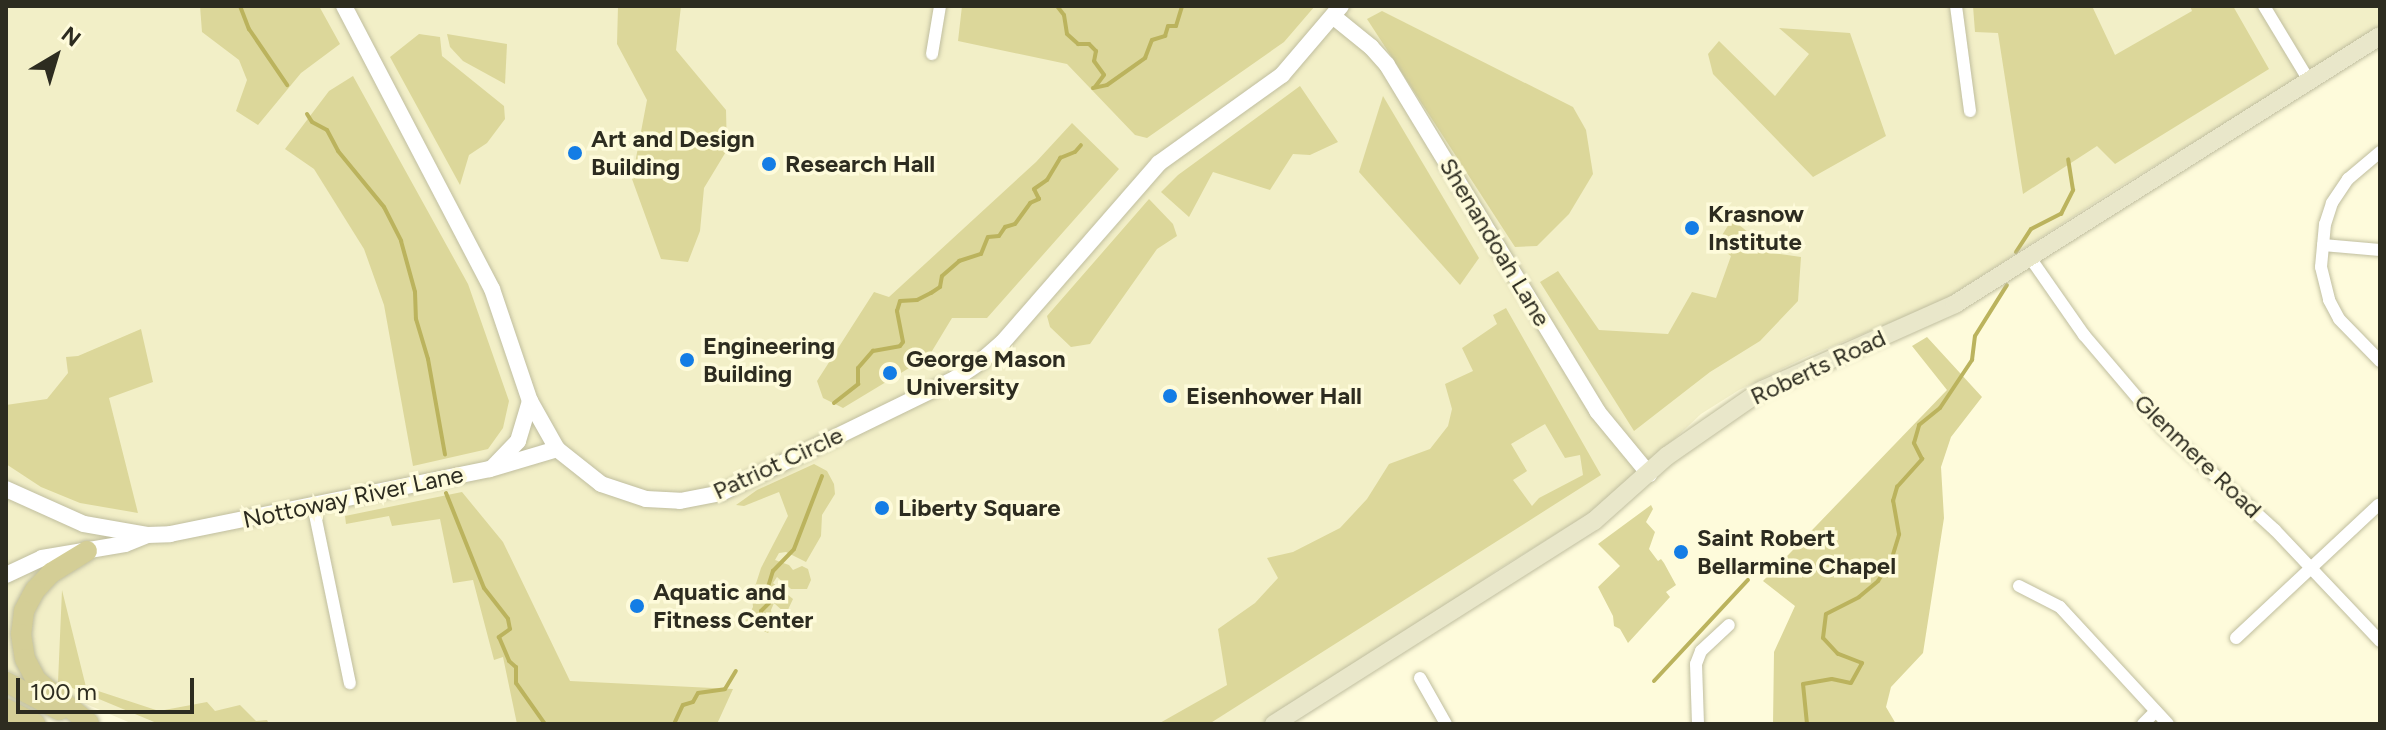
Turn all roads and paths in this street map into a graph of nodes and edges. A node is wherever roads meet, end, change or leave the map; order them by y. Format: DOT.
graph roads {
  1 [pos="344,6"];
  2 [pos="940,6"];
  3 [pos="1956,6"];
  4 [pos="2264,6"];
  5 [pos="1338,12"];
  6 [pos="2380,36"];
  7 [pos="932,54"];
  8 [pos="2308,79"];
  9 [pos="1970,111"];
  10 [pos="2380,152"];
  11 [pos="2323,245"];
  12 [pos="2380,250"];
  13 [pos="2031,259"];
  14 [pos="2380,361"];
  15 [pos="530,401"];
  16 [pos="557,449"];
  17 [pos="530,458"];
  18 [pos="578,468"];
  19 [pos="490,469"];
  20 [pos="1649,474"];
  21 [pos="6,489"];
  22 [pos="313,505"];
  23 [pos="2378,505"];
  24 [pos="147,535"];
  25 [pos="87,551"];
  26 [pos="2312,568"];
  27 [pos="6,575"];
  28 [pos="2019,586"];
  29 [pos="1729,625"];
  30 [pos="2236,638"];
  31 [pos="2380,641"];
  32 [pos="1420,678"];
  33 [pos="6,682"];
  34 [pos="350,683"];
  35 [pos="6,709"];
  36 [pos="2156,711"];
  37 [pos="1285,721"];
  38 [pos="91,723"];
  39 [pos="35,724"];
  40 [pos="1446,724"];
  41 [pos="1698,724"];
  42 [pos="2143,724"];
  43 [pos="2168,724"];
  1 -- 15 [label="street, Patriot Circle"];
  2 -- 7 [label="street"];
  3 -- 9 [label="street"];
  4 -- 8 [label="street"];
  5 -- 18 [label="street, Patriot Circle"];
  5 -- 20 [label="street, Shenandoah Lane"];
  6 -- 8 [label="main road, Roberts Road"];
  8 -- 13 [label="main road, Roberts Road"];
  10 -- 11 [label="street"];
  11 -- 12 [label="street"];
  11 -- 14 [label="street"];
  13 -- 20 [label="main road, Roberts Road"];
  13 -- 26 [label="street, Glenmere Road"];
  15 -- 16 [label="street, Patriot Circle"];
  15 -- 19 [label="street"];
  16 -- 17 [label="street, Nottoway River Lane"];
  16 -- 18 [label="street, Patriot Circle"];
  17 -- 18 [label="street"];
  17 -- 19 [label="street, Nottoway River Lane"];
  19 -- 22 [label="street, Nottoway River Lane"];
  20 -- 37 [label="main road, Roberts Road"];
  21 -- 24 [label="street, Nottoway River Lane"];
  22 -- 24 [label="street, Nottoway River Lane"];
  22 -- 34 [label="street"];
  23 -- 26 [label="street"];
  24 -- 25 [label="street, Nottoway River Lane"];
  25 -- 27 [label="street, Nottoway River Lane"];
  25 -- 38 [label="main road"];
  26 -- 30 [label="street"];
  26 -- 31 [label="street, Glenmere Road"];
  28 -- 36 [label="street"];
  29 -- 41 [label="street"];
  32 -- 40 [label="street"];
  33 -- 38 [label="main road"];
  35 -- 39 [label="main road"];
  36 -- 42 [label="street"];
  36 -- 43 [label="street"];
}
